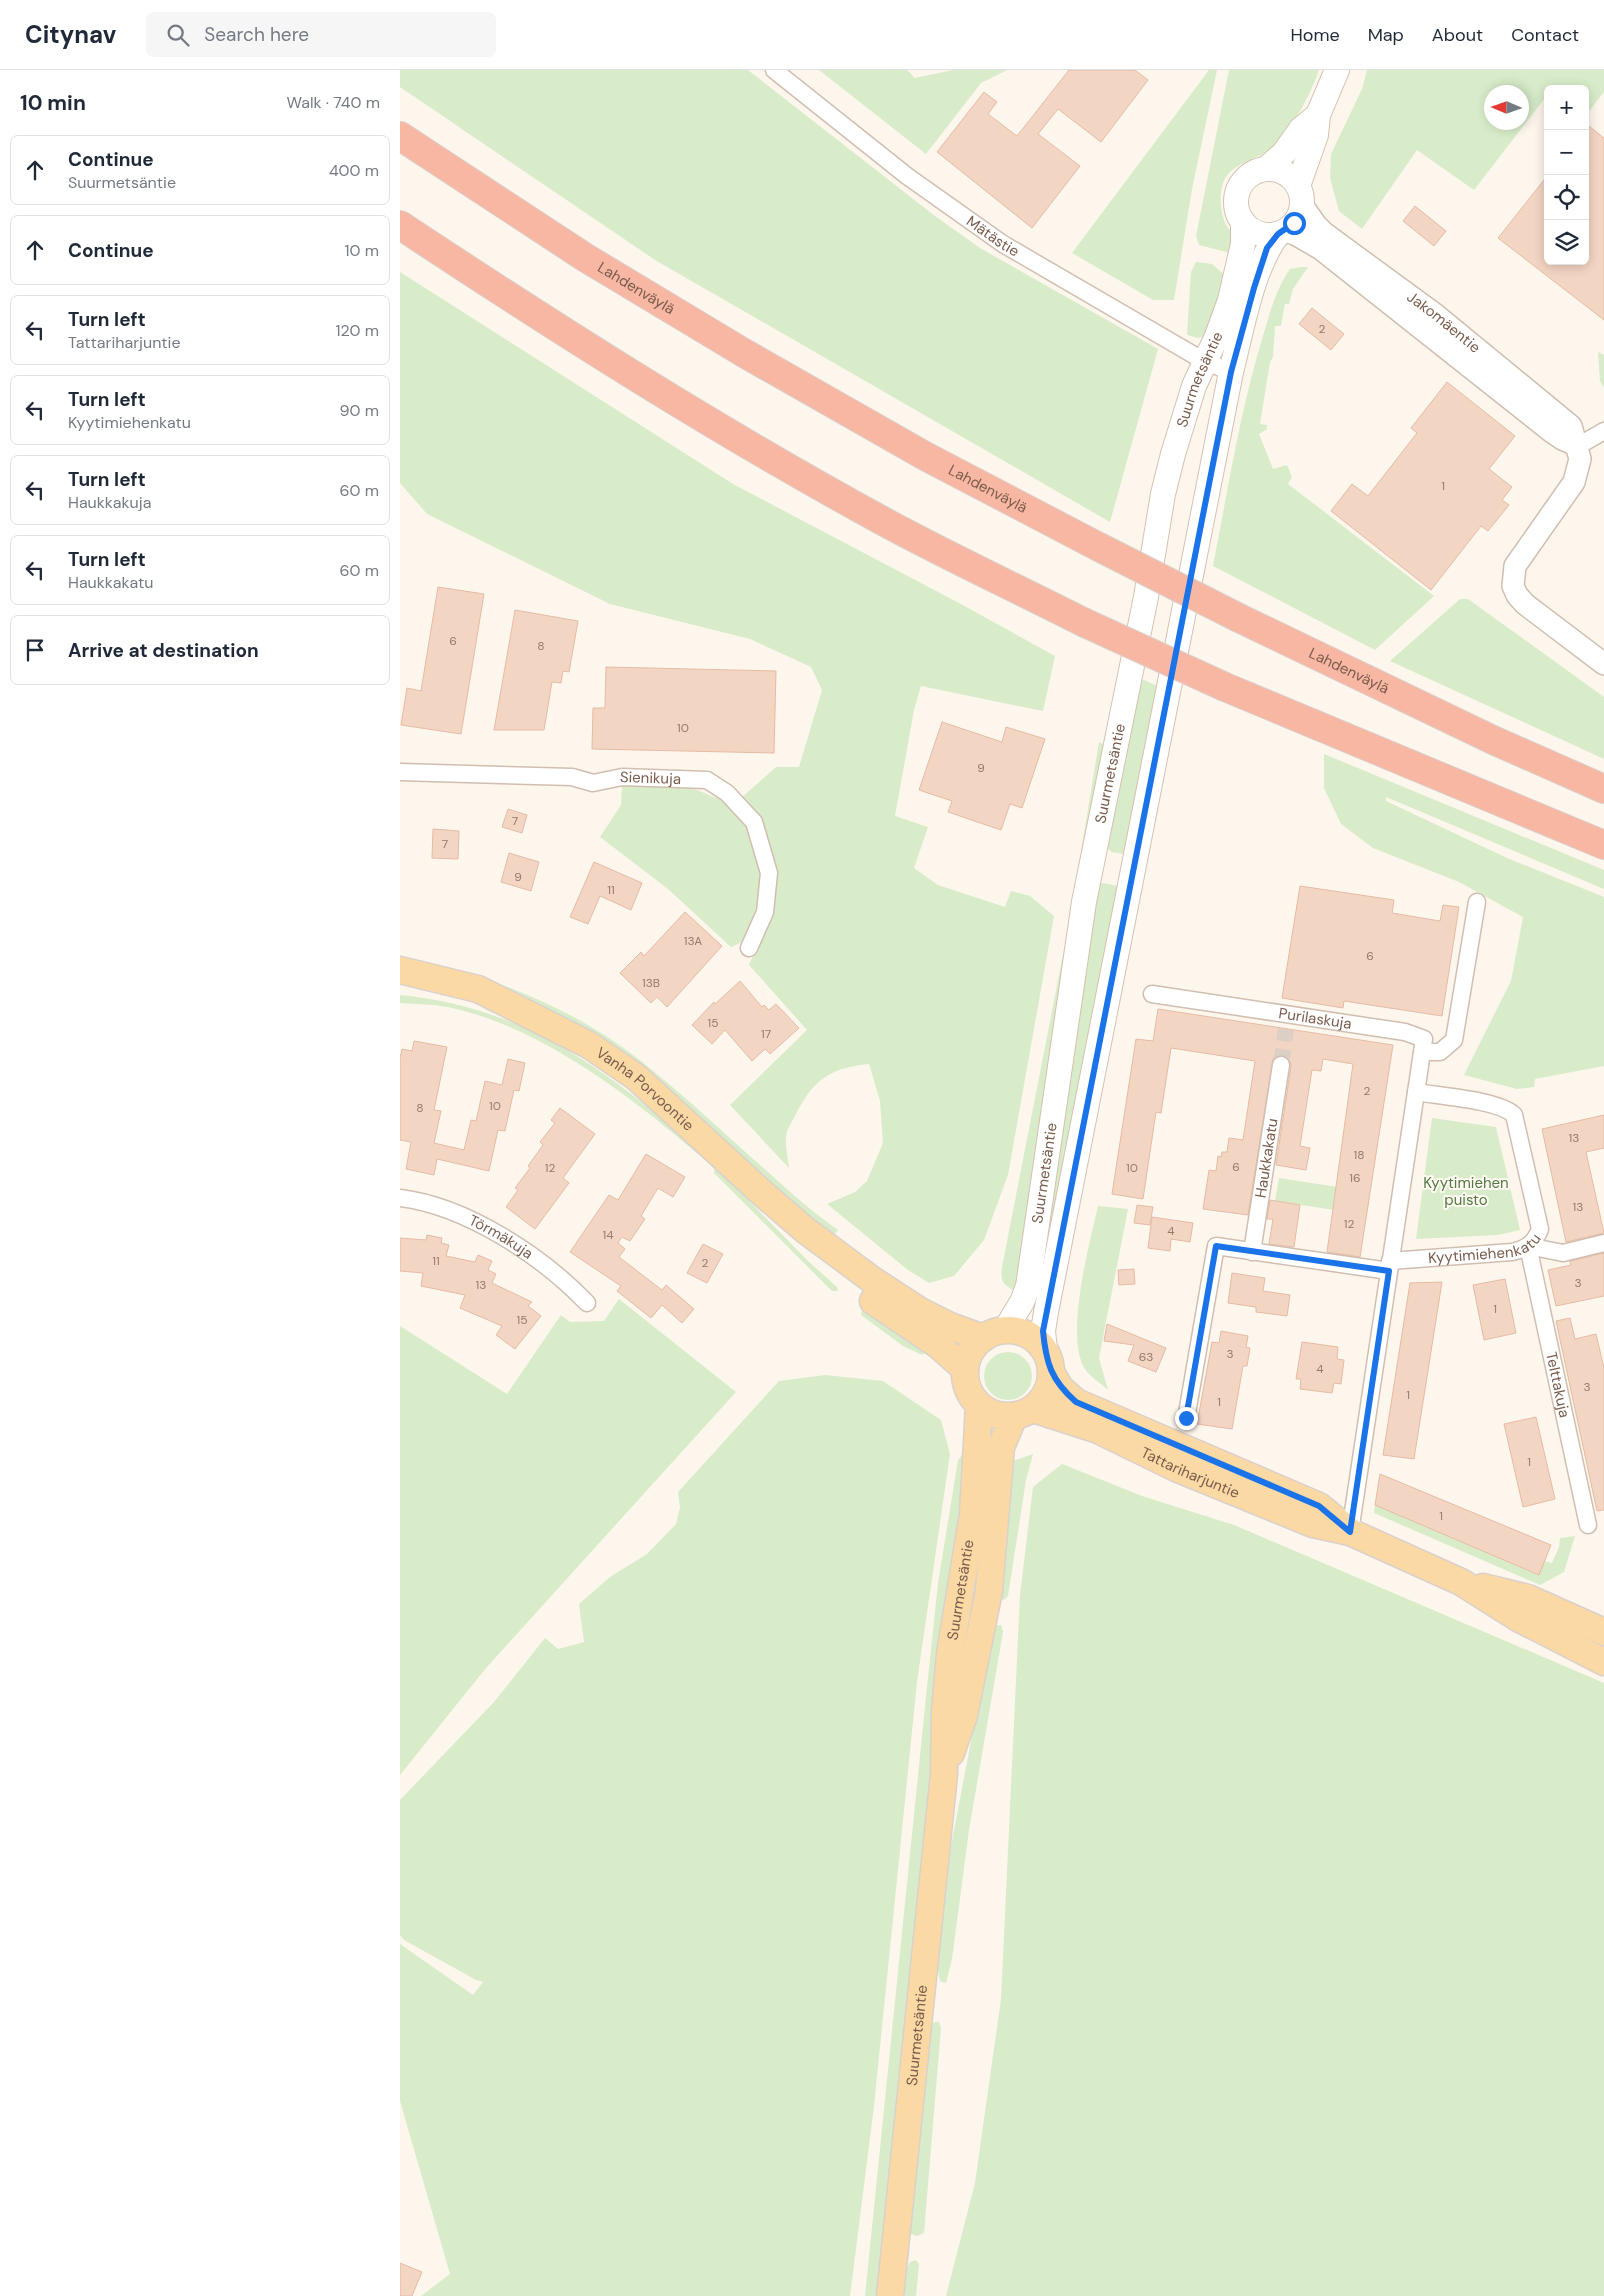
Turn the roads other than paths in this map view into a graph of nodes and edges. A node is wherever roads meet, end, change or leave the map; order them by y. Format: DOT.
graph roads {
  1 [pos="774,70"];
  2 [pos="1337,70"];
  3 [pos="1318,115"];
  4 [pos="400,136"];
  5 [pos="1266,169"];
  6 [pos="1300,196"];
  7 [pos="1243,222"];
  8 [pos="400,225"];
  9 [pos="1281,233"];
  10 [pos="1204,361"];
  11 [pos="1231,372"];
  12 [pos="1604,431"];
  13 [pos="1578,446"];
  14 [pos="1604,664"];
  15 [pos="400,772"];
  16 [pos="1604,789"];
  17 [pos="1604,844"];
  18 [pos="1477,902"];
  19 [pos="749,948"];
  20 [pos="400,970"];
  21 [pos="400,988"];
  22 [pos="1152,994"];
  23 [pos="514,1008"];
  24 [pos="1422,1052"];
  25 [pos="1281,1065"];
  26 [pos="1416,1092"];
  27 [pos="761,1192"];
  28 [pos="400,1198"];
  29 [pos="1604,1243"];
  30 [pos="1528,1246"];
  31 [pos="1252,1252"];
  32 [pos="1390,1266"];
  33 [pos="586,1303"];
  34 [pos="994,1334"];
  35 [pos="1048,1362"];
  36 [pos="965,1368"];
  37 [pos="979,1406"];
  38 [pos="1024,1413"];
  39 [pos="1186,1418"];
  40 [pos="1588,1525"];
  41 [pos="1350,1532"];
  42 [pos="1461,1582"];
  43 [pos="1604,1632"];
  44 [pos="1604,1662"];
  45 [pos="944,1774"];
  46 [pos="890,2296"];
  1 -- 10 [label="street, Mätästie"];
  2 -- 3 [label="main road"];
  3 -- 5 [label="main road"];
  3 -- 6 [label="main road"];
  4 -- 16 [label="highway, Lahdenväylä, bridge"];
  5 -- 6 [label="main road"];
  5 -- 7 [label="main road"];
  6 -- 9 [label="main road"];
  6 -- 13 [label="street, Jakomäentie"];
  7 -- 9 [label="main road"];
  7 -- 10 [label="main road, Suurmetsäntie"];
  8 -- 17 [label="highway, bridge"];
  9 -- 11 [label="main road, Suurmetsäntie"];
  9 -- 13 [label="street, Jakomäentie"];
  10 -- 11 [label="street, Mätästie"];
  10 -- 34 [label="main road, Suurmetsäntie"];
  11 -- 35 [label="main road, Suurmetsäntie"];
  12 -- 13 [label="street"];
  13 -- 14 [label="street, Jakomäentie"];
  15 -- 19 [label="street, Sienikuja"];
  18 -- 24 [label="street"];
  20 -- 23 [label="main road, Vanha Porvoontie"];
  21 -- 23 [label="main road, Vanha Porvoontie"];
  22 -- 24 [label="street, Purilaskuja"];
  23 -- 27 [label="main road, Vanha Porvoontie"];
  24 -- 26 [label="street"];
  25 -- 31 [label="street, Haukkakatu"];
  26 -- 30 [label="street, Kyytimiehenkatu"];
  26 -- 32 [label="street"];
  27 -- 34 [label="main road, Vanha Porvoontie"];
  27 -- 36 [label="main road, Vanha Porvoontie"];
  28 -- 33 [label="street, Törmäkuja"];
  29 -- 30 [label="street"];
  30 -- 32 [label="street, Kyytimiehenkatu"];
  30 -- 40 [label="street, Telttakuja"];
  31 -- 32 [label="street, Kyytimiehenkatu"];
  31 -- 39 [label="street, Kyytimiehenkatu"];
  32 -- 41 [label="street"];
  34 -- 35 [label="main road"];
  34 -- 36 [label="main road"];
  35 -- 38 [label="main road"];
  35 -- 41 [label="main road, Tattariharjuntie"];
  36 -- 37 [label="main road"];
  37 -- 38 [label="main road"];
  37 -- 45 [label="main road, Suurmetsäntie"];
  38 -- 41 [label="main road, Tattariharjuntie"];
  38 -- 45 [label="main road, Suurmetsäntie"];
  41 -- 42 [label="main road, Tattariharjuntie"];
  42 -- 43 [label="main road, Tattariharjuntie"];
  42 -- 44 [label="main road, Tattariharjuntie"];
  45 -- 46 [label="main road, Suurmetsäntie"];
}
